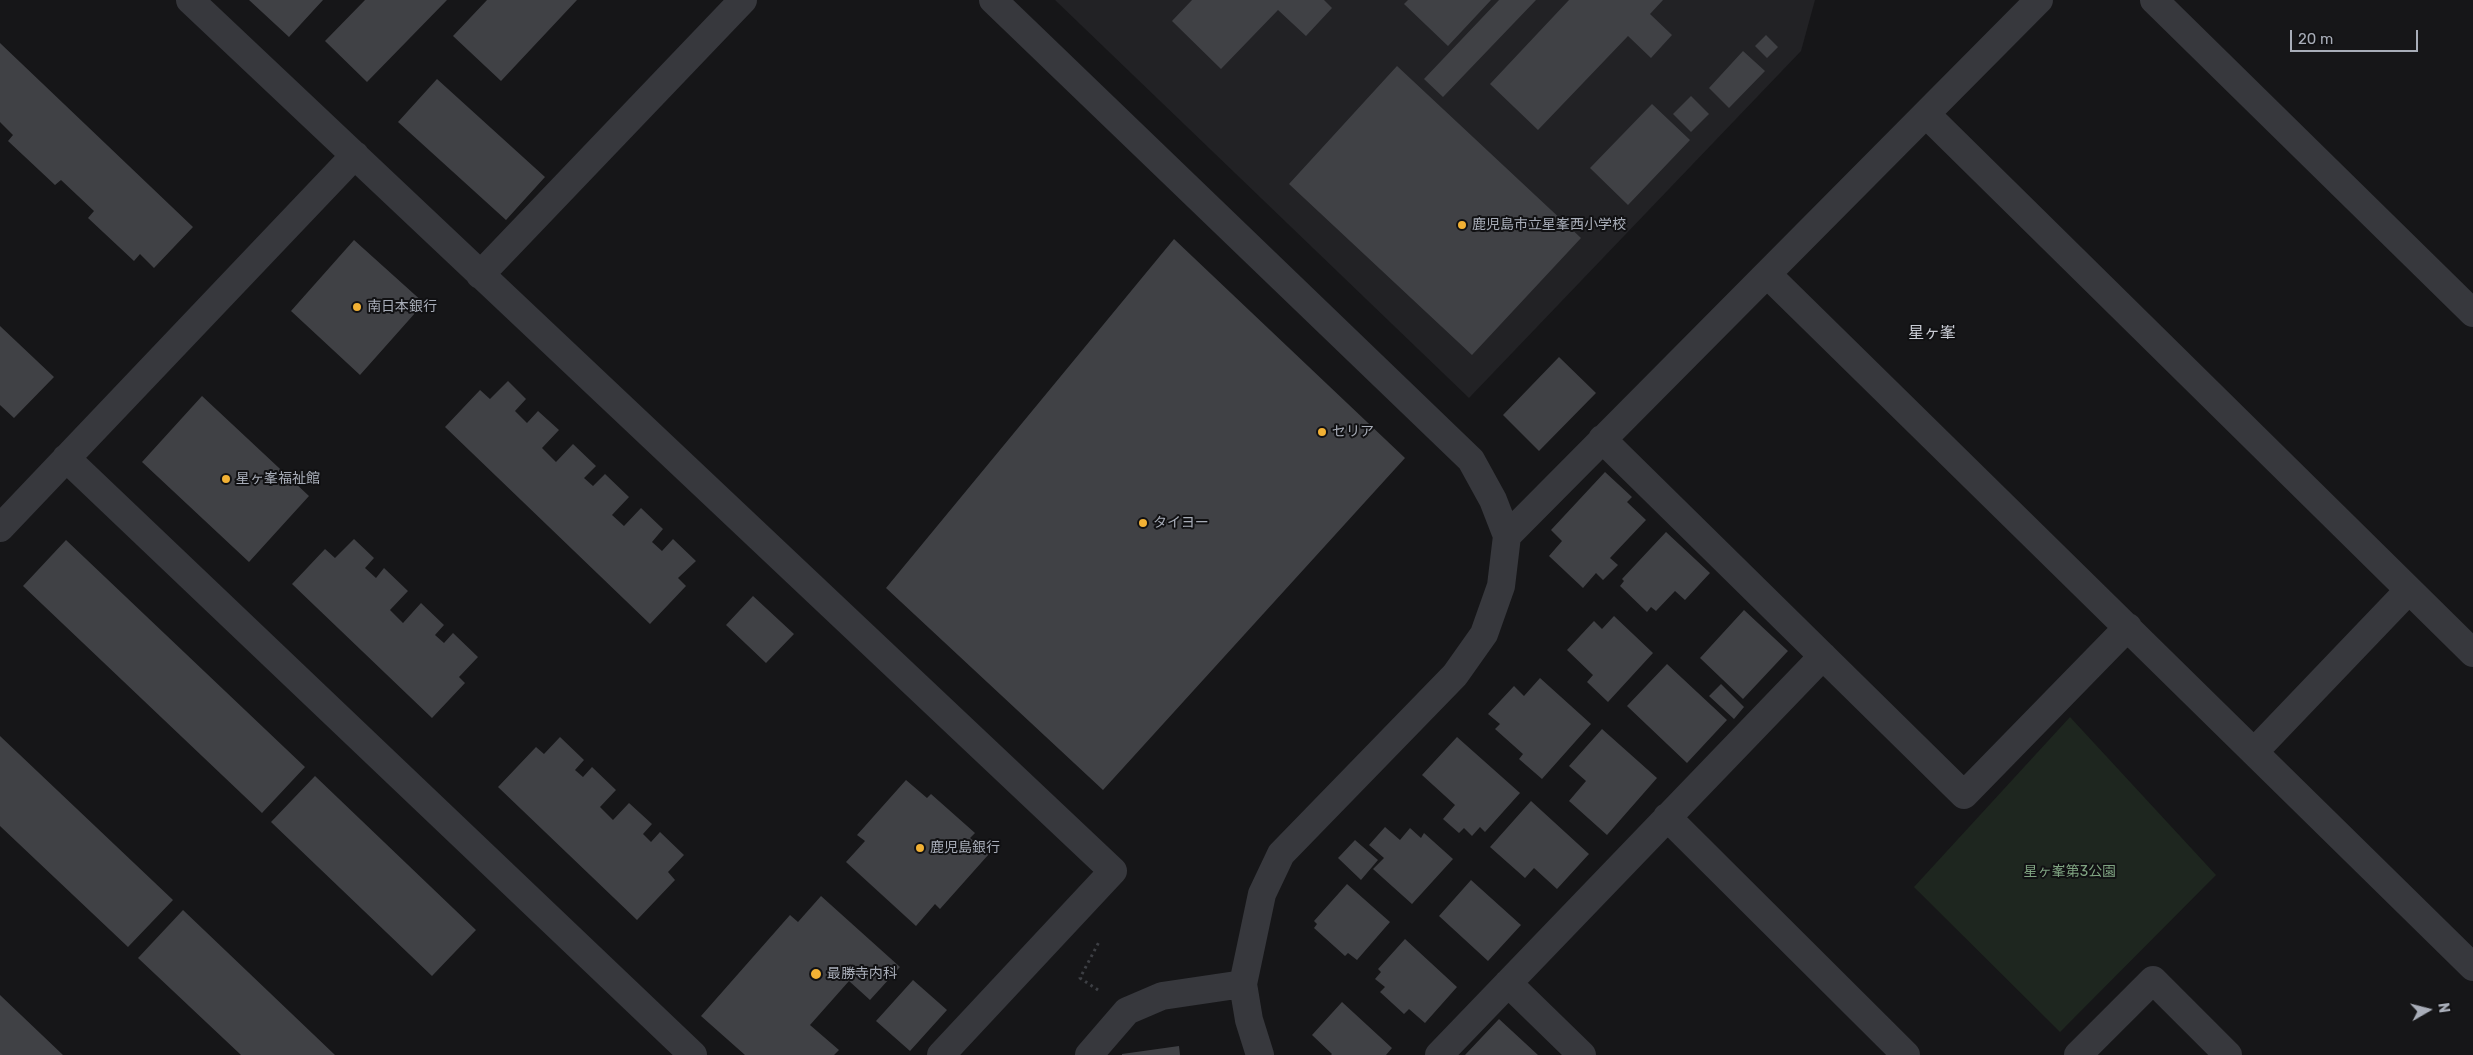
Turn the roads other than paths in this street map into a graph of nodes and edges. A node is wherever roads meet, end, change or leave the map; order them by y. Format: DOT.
graph roads {
  1 [pos="190,0"];
  2 [pos="743,0"];
  3 [pos="993,0"];
  4 [pos="2039,0"];
  5 [pos="2154,0"];
  6 [pos="1926,114"];
  7 [pos="355,155"];
  8 [pos="1767,274"];
  9 [pos="480,275"];
  10 [pos="2473,313"];
  11 [pos="1602,439"];
  12 [pos="66,458"];
  13 [pos="0,528"];
  14 [pos="1507,536"];
  15 [pos="2409,590"];
  16 [pos="2128,627"];
  17 [pos="2473,653"];
  18 [pos="1823,656"];
  19 [pos="2254,752"];
  20 [pos="1667,817"];
  21 [pos="2473,966"];
  22 [pos="1508,983"];
  23 [pos="1243,984"];
  24 [pos="693,1055"];
  25 [pos="941,1055"];
  26 [pos="1089,1055"];
  27 [pos="1260,1055"];
  28 [pos="1439,1055"];
  29 [pos="1582,1055"];
  30 [pos="1906,1055"];
  31 [pos="2078,1055"];
  32 [pos="2228,1055"];
  1 -- 7 [label="street"];
  2 -- 9 [label="street"];
  3 -- 14 [label="street"];
  4 -- 6 [label="street"];
  5 -- 10 [label="street"];
  6 -- 8 [label="street"];
  6 -- 15 [label="street"];
  7 -- 9 [label="street"];
  7 -- 12 [label="street"];
  8 -- 11 [label="street"];
  8 -- 16 [label="street"];
  9 -- 25 [label="street"];
  11 -- 14 [label="street"];
  11 -- 18 [label="street"];
  12 -- 13 [label="street"];
  12 -- 24 [label="street"];
  14 -- 23 [label="street"];
  15 -- 17 [label="street"];
  15 -- 19 [label="street"];
  16 -- 18 [label="street"];
  16 -- 19 [label="street"];
  18 -- 20 [label="street"];
  19 -- 21 [label="street"];
  20 -- 22 [label="street"];
  20 -- 30 [label="street"];
  22 -- 28 [label="street"];
  22 -- 29 [label="street"];
  23 -- 26 [label="street"];
  23 -- 27 [label="street"];
  31 -- 32 [label="street"];
}
